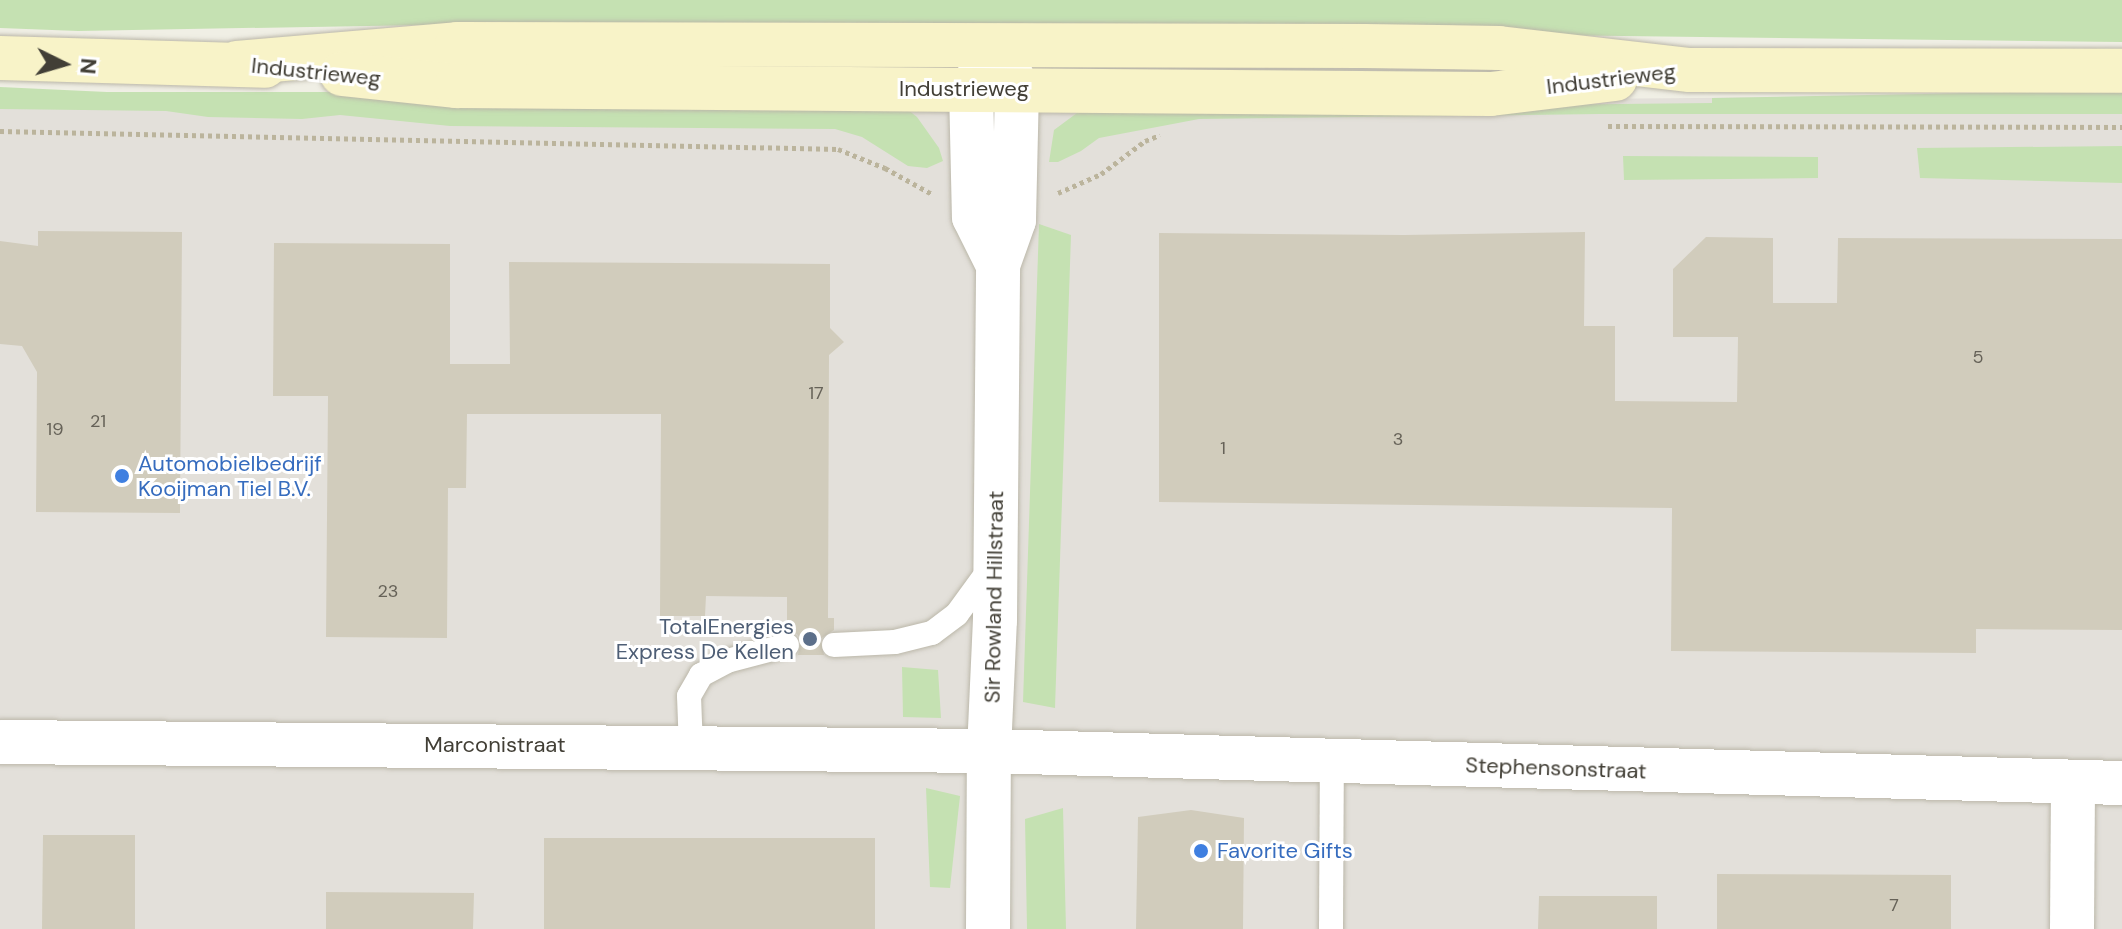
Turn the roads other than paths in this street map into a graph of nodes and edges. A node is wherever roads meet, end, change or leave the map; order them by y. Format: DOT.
graph roads {
  1 [pos="999,46"];
  2 [pos="0,58"];
  3 [pos="237,63"];
  4 [pos="1690,70"];
  5 [pos="2122,71"];
  6 [pos="971,88"];
  7 [pos="1017,89"];
  8 [pos="998,265"];
  9 [pos="996,562"];
  10 [pos="787,645"];
  11 [pos="834,645"];
  12 [pos="0,742"];
  13 [pos="691,748"];
  14 [pos="989,751"];
  15 [pos="1332,761"];
  16 [pos="2073,783"];
  17 [pos="2122,783"];
  18 [pos="988,929"];
  19 [pos="1331,929"];
  20 [pos="2072,929"];
  1 -- 3 [label="main road, Industrieweg"];
  1 -- 4 [label="main road, Industrieweg"];
  1 -- 6 [label="street"];
  1 -- 7 [label="street, Sir Rowland Hillstraat"];
  2 -- 3 [label="main road, Industrieweg"];
  3 -- 6 [label="main road, Industrieweg"];
  4 -- 5 [label="main road, Industrieweg"];
  4 -- 7 [label="main road, Industrieweg"];
  6 -- 7 [label="main road, Industrieweg"];
  6 -- 8 [label="street, Sir Rowland Hillstraat"];
  7 -- 8 [label="street, Sir Rowland Hillstraat"];
  8 -- 9 [label="street, Sir Rowland Hillstraat"];
  9 -- 11 [label="lane"];
  9 -- 14 [label="street, Sir Rowland Hillstraat"];
  10 -- 13 [label="lane"];
  12 -- 13 [label="street, Marconistraat"];
  13 -- 14 [label="street, Marconistraat"];
  14 -- 15 [label="street, Stephensonstraat"];
  14 -- 18 [label="street, Sir Rowland Hillstraat"];
  15 -- 16 [label="street, Stephensonstraat"];
  15 -- 19 [label="lane"];
  16 -- 17 [label="street, Stephensonstraat"];
  16 -- 20 [label="street"];
}
